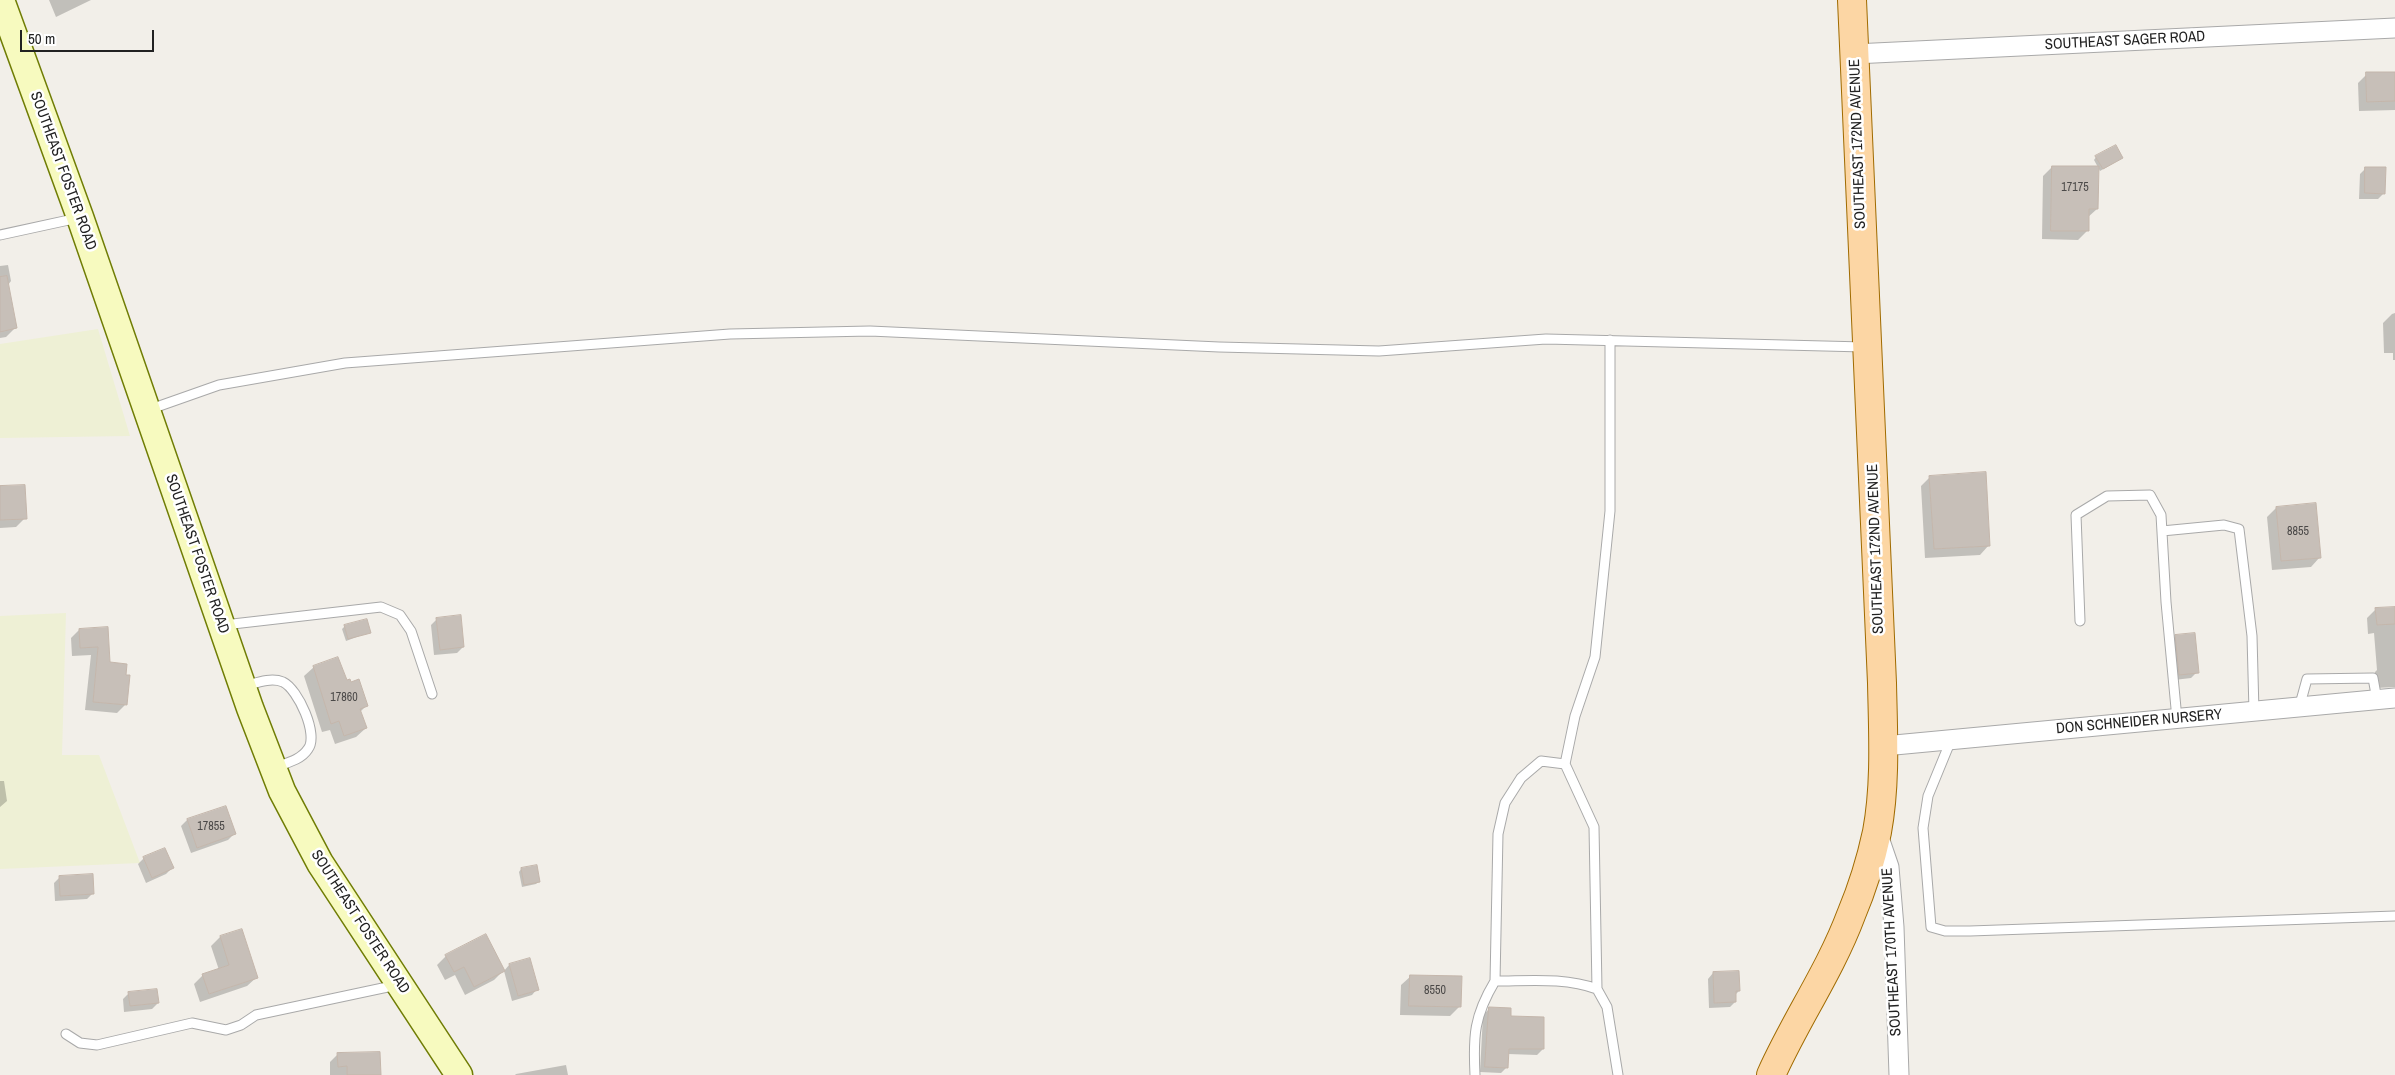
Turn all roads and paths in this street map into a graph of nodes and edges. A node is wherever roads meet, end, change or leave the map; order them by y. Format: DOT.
graph roads {
  1 [pos="1,0"];
  2 [pos="1852,0"];
  3 [pos="2395,28"];
  4 [pos="1854,54"];
  5 [pos="80,217"];
  6 [pos="0,235"];
  7 [pos="1610,340"];
  8 [pos="1867,347"];
  9 [pos="147,410"];
  10 [pos="2162,531"];
  11 [pos="2080,621"];
  12 [pos="221,625"];
  13 [pos="242,686"];
  14 [pos="432,694"];
  15 [pos="2386,699"];
  16 [pos="2299,708"];
  17 [pos="2254,712"];
  18 [pos="2178,719"];
  19 [pos="1951,740"];
  20 [pos="1884,746"];
  21 [pos="1565,764"];
  22 [pos="272,768"];
  23 [pos="1877,831"];
  24 [pos="2395,916"];
  25 [pos="1495,981"];
  26 [pos="400,984"];
  27 [pos="1597,989"];
  28 [pos="66,1034"];
  29 [pos="459,1075"];
  30 [pos="1475,1075"];
  31 [pos="1618,1075"];
  32 [pos="1770,1075"];
  33 [pos="1898,1075"];
  1 -- 5 [label="main road, SOUTHEAST FOSTER ROAD"];
  2 -- 4 [label="main road, SOUTHEAST 172ND AVENUE"];
  3 -- 4 [label="street, SOUTHEAST SAGER ROAD"];
  4 -- 8 [label="main road, SOUTHEAST 172ND AVENUE"];
  5 -- 6 [label="lane"];
  5 -- 9 [label="main road, SOUTHEAST FOSTER ROAD"];
  7 -- 8 [label="lane"];
  7 -- 9 [label="lane"];
  7 -- 21 [label="lane"];
  8 -- 20 [label="main road, SOUTHEAST 172ND AVENUE"];
  9 -- 12 [label="main road, SOUTHEAST FOSTER ROAD"];
  10 -- 11 [label="lane"];
  10 -- 17 [label="lane"];
  10 -- 18 [label="lane"];
  12 -- 13 [label="main road, SOUTHEAST FOSTER ROAD"];
  12 -- 14 [label="lane"];
  13 -- 22 [label="main road, SOUTHEAST FOSTER ROAD"];
  13 -- 22 [label="lane"];
  15 -- 16 [label="street, DON SCHNEIDER NURSERY"];
  15 -- 16 [label="lane"];
  16 -- 17 [label="street, DON SCHNEIDER NURSERY"];
  17 -- 18 [label="street, DON SCHNEIDER NURSERY"];
  18 -- 19 [label="street, DON SCHNEIDER NURSERY"];
  19 -- 20 [label="street, DON SCHNEIDER NURSERY"];
  19 -- 24 [label="lane"];
  20 -- 23 [label="main road, SOUTHEAST 172ND AVENUE"];
  21 -- 25 [label="lane"];
  21 -- 27 [label="lane"];
  22 -- 26 [label="main road, SOUTHEAST FOSTER ROAD"];
  23 -- 32 [label="main road, SOUTHEAST 172ND AVENUE"];
  23 -- 33 [label="street, SOUTHEAST 170TH AVENUE"];
  25 -- 27 [label="lane"];
  25 -- 30 [label="lane"];
  26 -- 28 [label="lane"];
  26 -- 29 [label="main road, SOUTHEAST FOSTER ROAD"];
  27 -- 31 [label="lane"];
}
